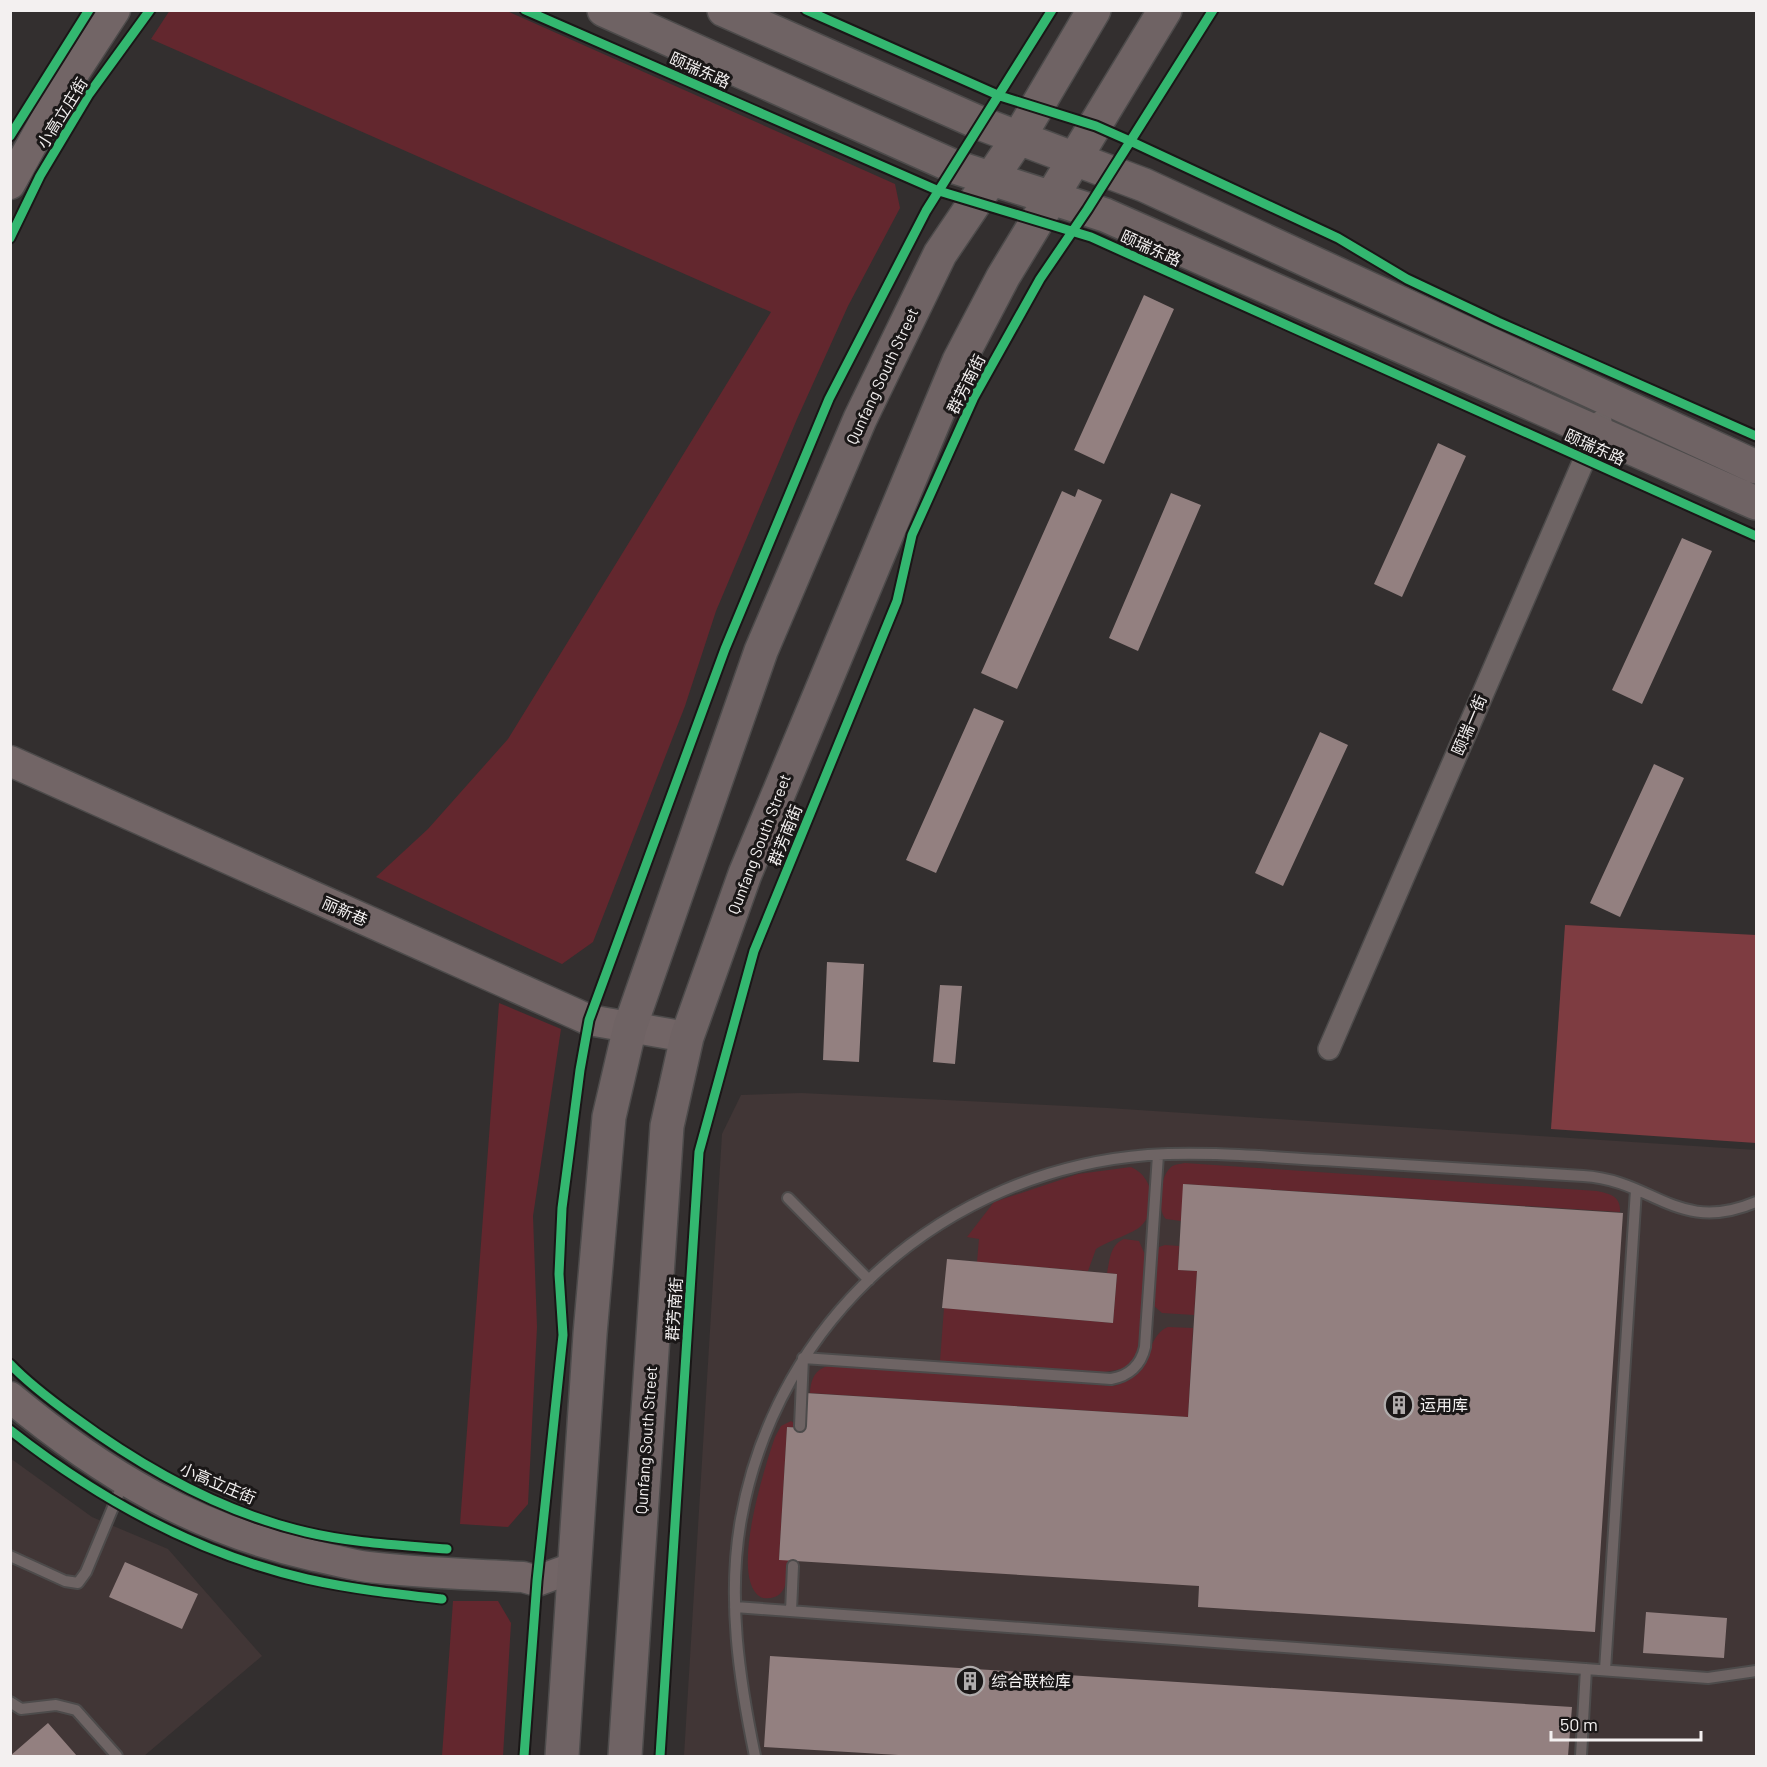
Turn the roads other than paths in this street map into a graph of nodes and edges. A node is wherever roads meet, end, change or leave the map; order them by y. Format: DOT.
graph roads {
  1 [pos="115,10"];
  2 [pos="604,10"];
  3 [pos="724,10"];
  4 [pos="1094,10"];
  5 [pos="1165,10"];
  6 [pos="1019,136"];
  7 [pos="1076,158"];
  8 [pos="991,178"];
  9 [pos="10,184"];
  10 [pos="1051,198"];
  11 [pos="1610,401"];
  12 [pos="1596,431"];
  13 [pos="1756,467"];
  14 [pos="1756,503"];
  15 [pos="10,761"];
  16 [pos="630,1027"];
  17 [pos="687,1037"];
  18 [pos="1329,1049"];
  19 [pos="1158,1155"];
  20 [pos="1636,1190"];
  21 [pos="788,1198"];
  22 [pos="1756,1202"];
  23 [pos="869,1280"];
  24 [pos="803,1358"];
  25 [pos="10,1397"];
  26 [pos="800,1426"];
  27 [pos="124,1481"];
  28 [pos="10,1556"];
  29 [pos="793,1566"];
  30 [pos="575,1568"];
  31 [pos="735,1607"];
  32 [pos="791,1611"];
  33 [pos="1586,1669"];
  34 [pos="1605,1670"];
  35 [pos="1756,1671"];
  36 [pos="10,1702"];
  37 [pos="117,1756"];
  38 [pos="562,1756"];
  39 [pos="625,1756"];
  40 [pos="755,1756"];
  41 [pos="1581,1756"];
  1 -- 9 [label="street, 小高立庄街"];
  2 -- 8 [label="main road, 颐瑞东路"];
  3 -- 6 [label="main road"];
  4 -- 6 [label="main road, Qunfang South Street"];
  5 -- 7 [label="main road, Qunfang South Street"];
  6 -- 7 [label="main road"];
  6 -- 8 [label="main road, Qunfang South Street"];
  7 -- 10 [label="main road, Qunfang South Street"];
  7 -- 11 [label="main road"];
  8 -- 10 [label="main road, 颐瑞东路"];
  8 -- 16 [label="main road, Qunfang South Street"];
  10 -- 12 [label="main road, 颐瑞东路"];
  10 -- 17 [label="main road, Qunfang South Street"];
  11 -- 12 [label="street, 颐瑞一街"];
  11 -- 13 [label="main road"];
  12 -- 14 [label="main road, 颐瑞东路"];
  12 -- 18 [label="street, 颐瑞一街"];
  15 -- 16 [label="street, 丽新巷"];
  16 -- 17 [label="street, 丽新巷"];
  16 -- 30 [label="main road, Qunfang South Street"];
  17 -- 39 [label="main road, Qunfang South Street"];
  19 -- 20 [label="lane"];
  19 -- 23 [label="lane"];
  19 -- 24 [label="lane"];
  20 -- 22 [label="lane"];
  20 -- 34 [label="lane"];
  21 -- 23 [label="lane"];
  23 -- 24 [label="lane"];
  24 -- 26 [label="lane"];
  24 -- 31 [label="lane"];
  25 -- 27 [label="street"];
  27 -- 28 [label="lane"];
  27 -- 30 [label="street"];
  29 -- 32 [label="lane"];
  30 -- 38 [label="main road, Qunfang South Street"];
  31 -- 32 [label="lane"];
  31 -- 40 [label="lane"];
  32 -- 33 [label="lane"];
  33 -- 34 [label="lane"];
  33 -- 41 [label="lane"];
  34 -- 35 [label="lane"];
  36 -- 37 [label="lane"];
}
